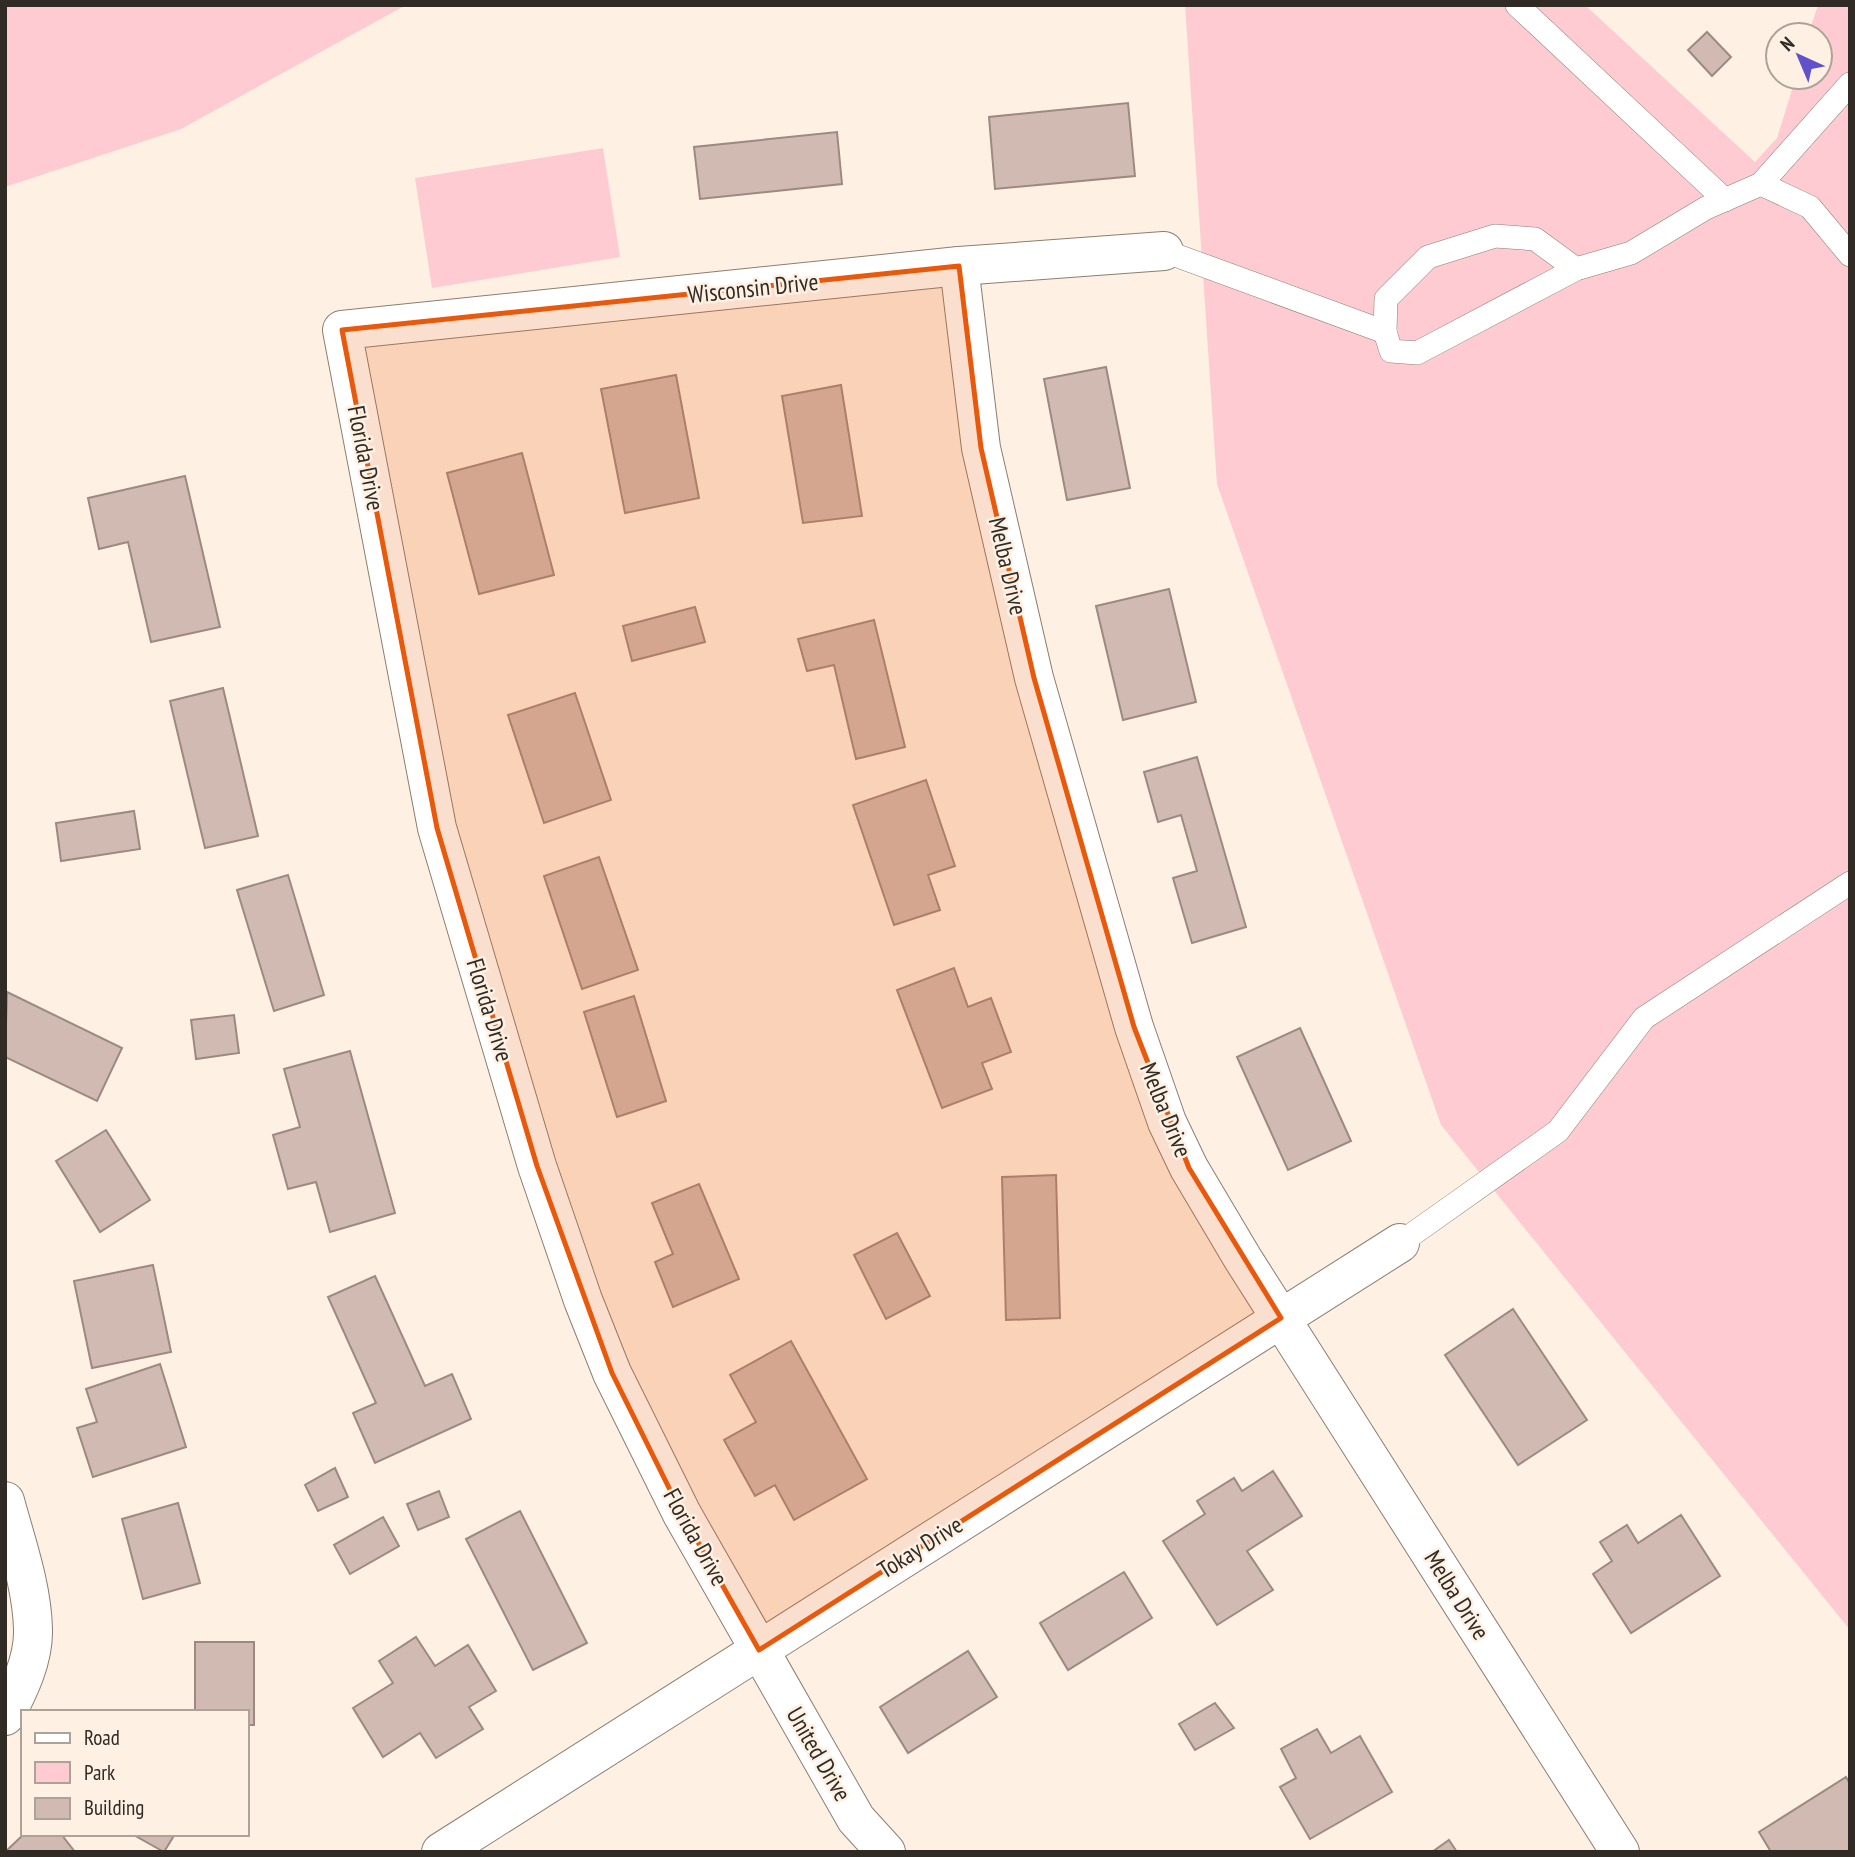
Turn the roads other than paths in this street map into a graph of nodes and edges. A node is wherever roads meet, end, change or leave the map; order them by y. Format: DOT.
graph roads {
  1 [pos="1517,5"];
  2 [pos="1850,83"];
  3 [pos="1761,184"];
  4 [pos="1725,200"];
  5 [pos="1164,251"];
  6 [pos="1850,255"];
  7 [pos="959,266"];
  8 [pos="1576,269"];
  9 [pos="342,330"];
  10 [pos="1385,332"];
  11 [pos="1850,883"];
  12 [pos="1400,1243"];
  13 [pos="1281,1318"];
  14 [pos="5,1501"];
  15 [pos="759,1650"];
  16 [pos="5,1716"];
  17 [pos="440,1852"];
  18 [pos="886,1852"];
  19 [pos="1620,1852"];
  1 -- 4 [label="lane"];
  2 -- 3 [label="lane"];
  3 -- 4 [label="lane"];
  3 -- 6 [label="lane"];
  4 -- 8 [label="lane"];
  5 -- 7 [label="street, Wisconsin Drive"];
  5 -- 10 [label="lane"];
  7 -- 9 [label="street, Wisconsin Drive"];
  7 -- 13 [label="street, Melba Drive"];
  8 -- 10 [label="lane"];
  8 -- 10 [label="lane"];
  9 -- 15 [label="street, Florida Drive"];
  11 -- 12 [label="lane"];
  12 -- 13 [label="street, Tokay Drive"];
  13 -- 15 [label="street, Tokay Drive"];
  13 -- 19 [label="street, Melba Drive"];
  14 -- 16 [label="street"];
  15 -- 17 [label="street, Tokay Drive"];
  15 -- 18 [label="street, United Drive"];
}
